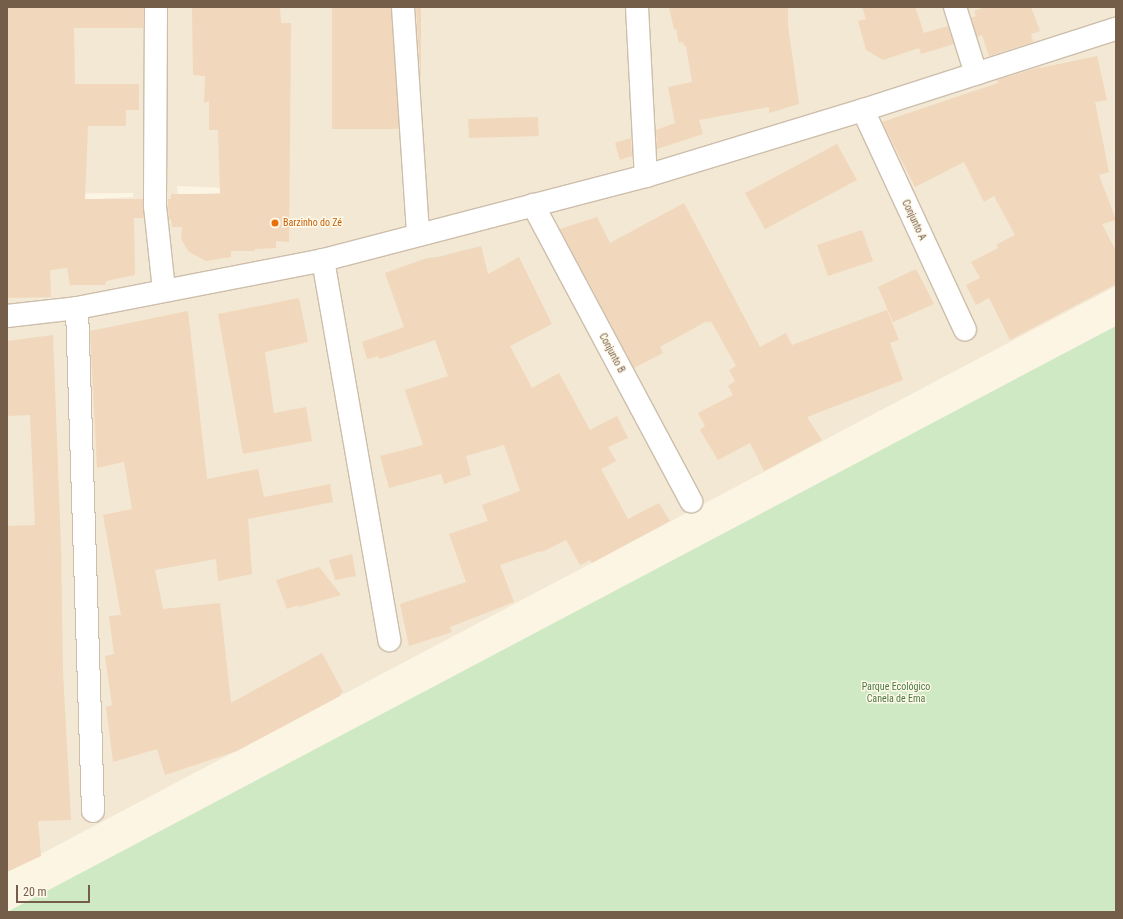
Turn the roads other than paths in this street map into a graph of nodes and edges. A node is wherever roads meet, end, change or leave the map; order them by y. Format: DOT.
graph roads {
  1 [pos="156,7"];
  2 [pos="403,7"];
  3 [pos="637,7"];
  4 [pos="955,7"];
  5 [pos="1116,29"];
  6 [pos="976,74"];
  7 [pos="863,110"];
  8 [pos="646,176"];
  9 [pos="533,205"];
  10 [pos="418,235"];
  11 [pos="323,260"];
  12 [pos="164,290"];
  13 [pos="77,308"];
  14 [pos="7,316"];
  15 [pos="966,330"];
  16 [pos="691,501"];
  17 [pos="389,640"];
  18 [pos="94,811"];
  1 -- 12 [label="street"];
  2 -- 10 [label="street"];
  3 -- 8 [label="street"];
  4 -- 6 [label="street"];
  5 -- 6 [label="street"];
  6 -- 7 [label="street"];
  7 -- 8 [label="street"];
  7 -- 15 [label="street, Conjunto A"];
  8 -- 9 [label="street"];
  9 -- 10 [label="street"];
  9 -- 16 [label="street, Conjunto B"];
  10 -- 11 [label="street"];
  11 -- 12 [label="street"];
  11 -- 17 [label="street"];
  12 -- 13 [label="street"];
  13 -- 14 [label="street"];
  13 -- 18 [label="street"];
}
